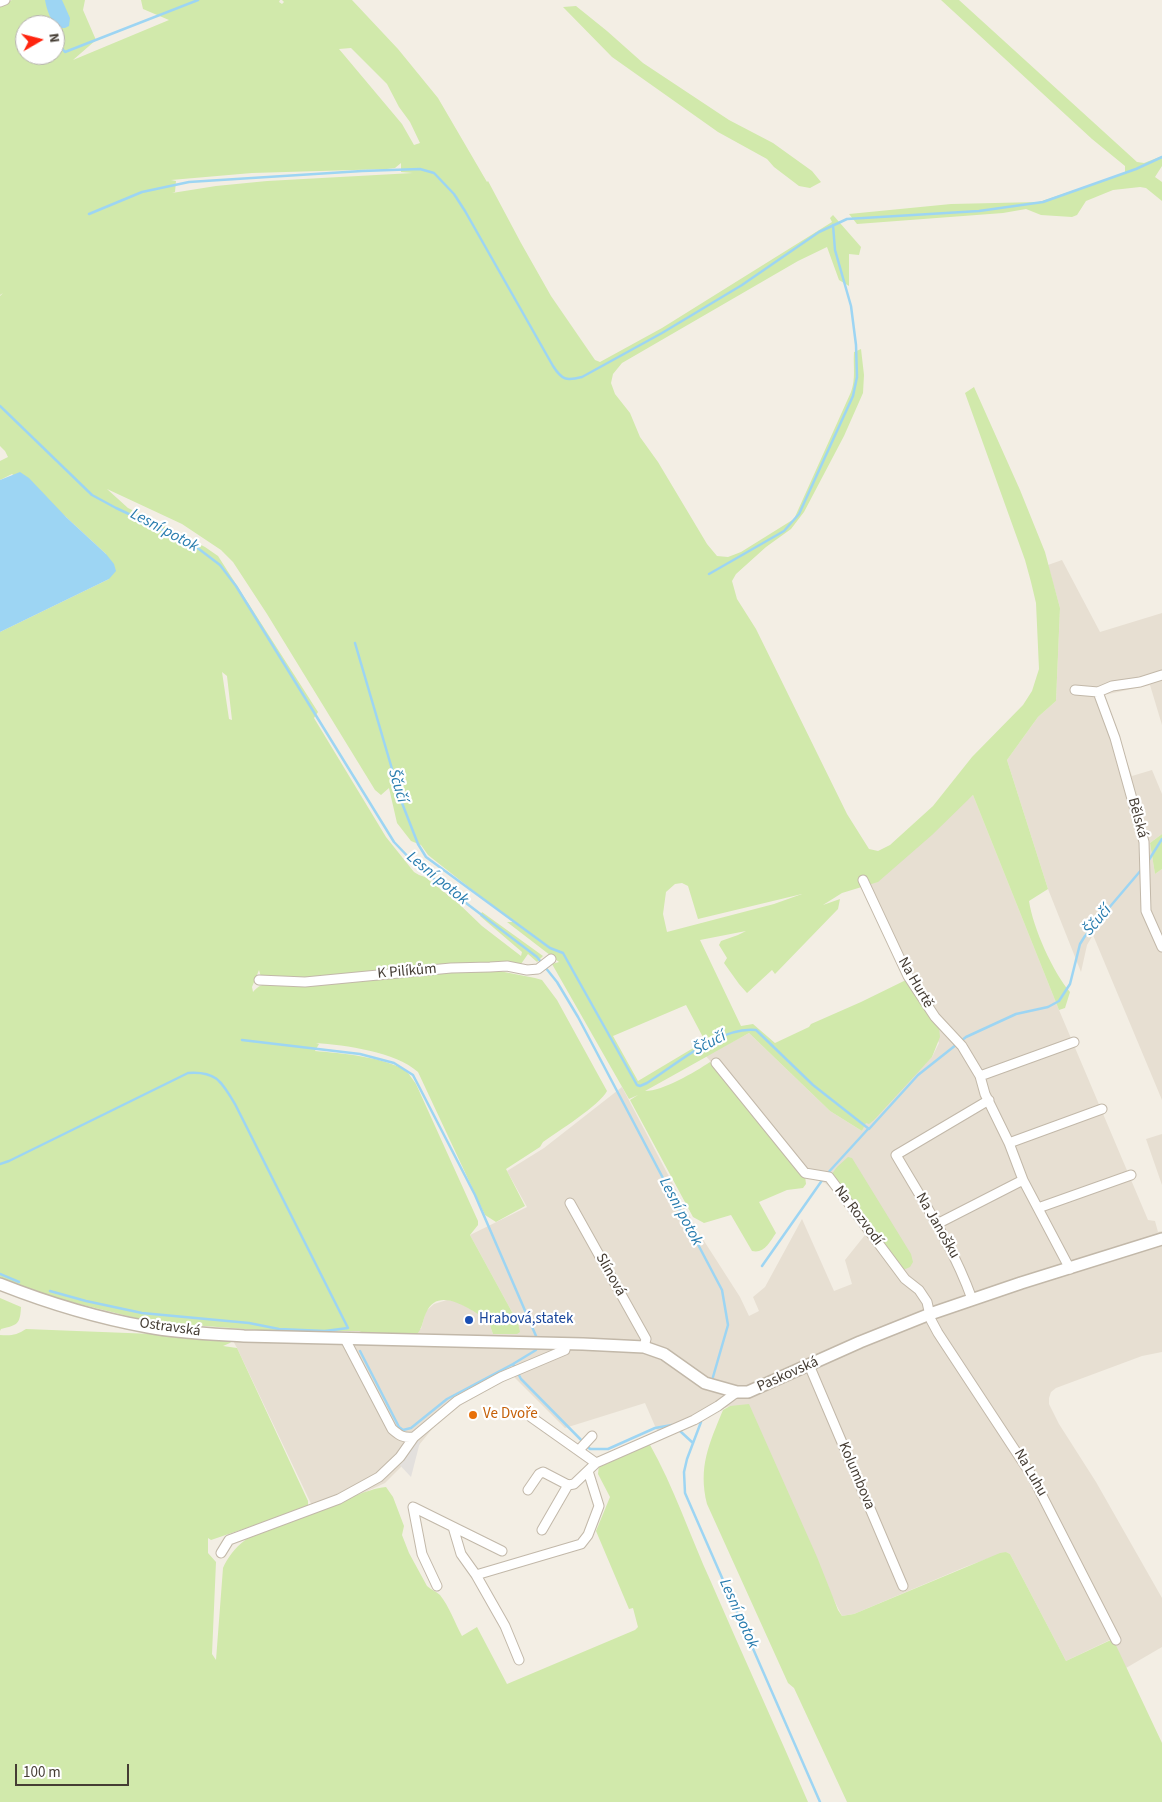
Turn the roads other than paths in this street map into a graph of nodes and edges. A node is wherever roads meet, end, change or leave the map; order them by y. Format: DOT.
graph roads {
  1 [pos="5,0"];
  2 [pos="0,2"];
  3 [pos="1162,675"];
  4 [pos="1075,690"];
  5 [pos="1098,692"];
  6 [pos="863,880"];
  7 [pos="1162,947"];
  8 [pos="549,960"];
  9 [pos="259,980"];
  10 [pos="1074,1042"];
  11 [pos="716,1063"];
  12 [pos="980,1076"];
  13 [pos="989,1100"];
  14 [pos="1102,1109"];
  15 [pos="1009,1143"];
  16 [pos="1131,1175"];
  17 [pos="1023,1180"];
  18 [pos="570,1203"];
  19 [pos="1038,1208"];
  20 [pos="937,1224"];
  21 [pos="1162,1240"];
  22 [pos="1070,1269"];
  23 [pos="0,1284"];
  24 [pos="972,1299"];
  25 [pos="930,1314"];
  26 [pos="345,1339"];
  27 [pos="566,1344"];
  28 [pos="644,1348"];
  29 [pos="809,1365"];
  30 [pos="737,1392"];
  31 [pos="531,1417"];
  32 [pos="414,1437"];
  33 [pos="596,1463"];
  34 [pos="588,1471"];
  35 [pos="568,1485"];
  36 [pos="528,1490"];
  37 [pos="453,1527"];
  38 [pos="542,1530"];
  39 [pos="502,1551"];
  40 [pos="221,1554"];
  41 [pos="476,1575"];
  42 [pos="438,1586"];
  43 [pos="903,1586"];
  44 [pos="1116,1640"];
  45 [pos="519,1660"];
  1 -- 2 [label="street"];
  3 -- 5 [label="street"];
  4 -- 5 [label="street"];
  5 -- 7 [label="street, Bělská"];
  6 -- 12 [label="street, Na Hurtě"];
  8 -- 9 [label="street, K Pilíkům"];
  10 -- 12 [label="street"];
  11 -- 25 [label="street, Na Rozvodí"];
  12 -- 13 [label="street, Na Hurtě"];
  13 -- 15 [label="street, Na Hurtě"];
  13 -- 20 [label="street, Na Janošku"];
  14 -- 15 [label="street"];
  15 -- 17 [label="street, Na Hurtě"];
  16 -- 19 [label="street"];
  17 -- 19 [label="street, Na Hurtě"];
  17 -- 20 [label="street"];
  18 -- 28 [label="street, Slínová"];
  19 -- 22 [label="street, Na Hurtě"];
  20 -- 24 [label="street, Na Janošku"];
  21 -- 22 [label="street, Paskovská"];
  22 -- 24 [label="street, Paskovská"];
  23 -- 26 [label="street, Ostravská"];
  24 -- 25 [label="street, Paskovská"];
  25 -- 29 [label="street, Paskovská"];
  25 -- 44 [label="street, Na Luhu"];
  26 -- 27 [label="street, Paskovská"];
  26 -- 32 [label="street"];
  27 -- 28 [label="street, Paskovská"];
  27 -- 32 [label="street"];
  28 -- 30 [label="street, Paskovská"];
  29 -- 30 [label="street, Paskovská"];
  29 -- 43 [label="street, Kolumbova"];
  30 -- 33 [label="street"];
  31 -- 33 [label="street"];
  32 -- 40 [label="street"];
  33 -- 34 [label="street"];
  34 -- 35 [label="street"];
  34 -- 41 [label="street"];
  35 -- 36 [label="street"];
  35 -- 38 [label="street"];
  37 -- 39 [label="street"];
  37 -- 41 [label="street"];
  37 -- 42 [label="street"];
  41 -- 45 [label="street"];
}
